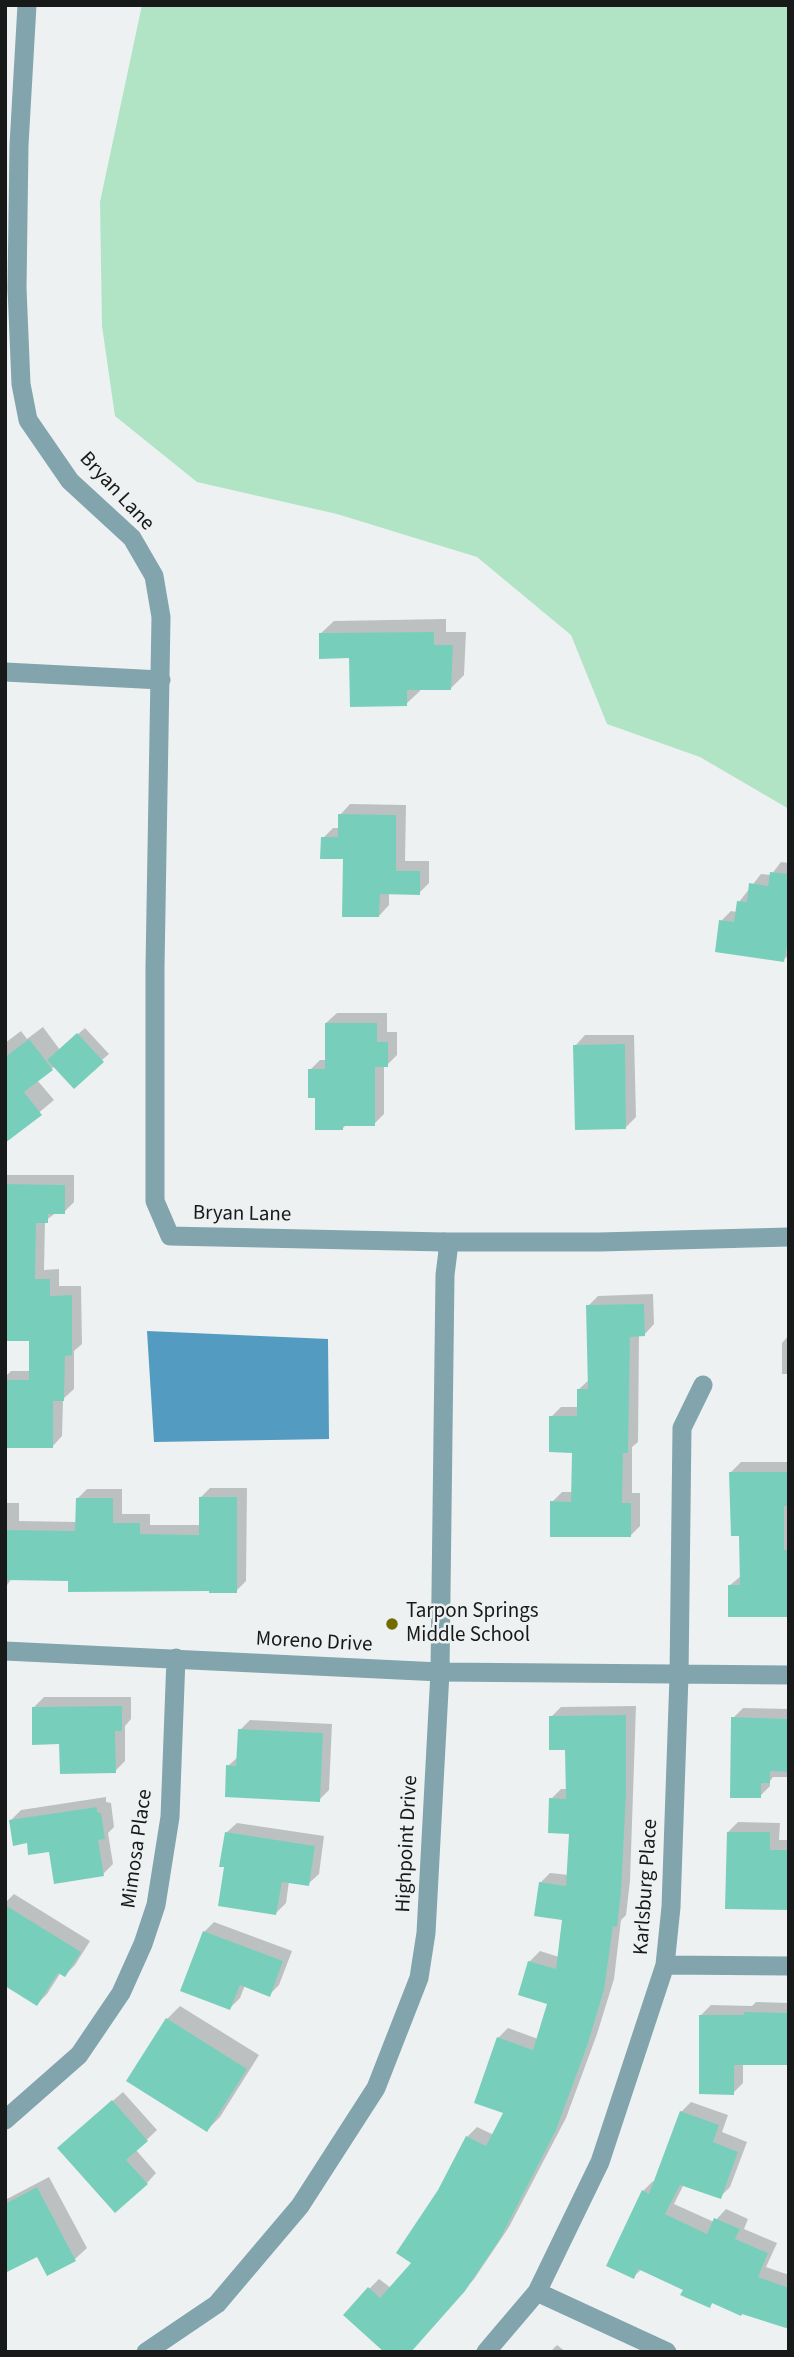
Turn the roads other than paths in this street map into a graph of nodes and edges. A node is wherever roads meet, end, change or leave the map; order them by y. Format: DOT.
graph roads {
  1 [pos="27,5"];
  2 [pos="5,672"];
  3 [pos="161,680"];
  4 [pos="789,1237"];
  5 [pos="444,1242"];
  6 [pos="703,1385"];
  7 [pos="5,1651"];
  8 [pos="176,1658"];
  9 [pos="440,1672"];
  10 [pos="789,1675"];
  11 [pos="679,1676"];
  12 [pos="666,1965"];
  13 [pos="789,1966"];
  14 [pos="5,2120"];
  15 [pos="537,2292"];
  16 [pos="146,2352"];
  17 [pos="486,2352"];
  18 [pos="667,2352"];
  1 -- 3 [label="street, Bryan Lane"];
  2 -- 3 [label="street"];
  3 -- 5 [label="street, Bryan Lane"];
  4 -- 5 [label="street, Bryan Lane"];
  5 -- 9 [label="street, Highpoint Drive"];
  6 -- 11 [label="street, Karlsburg Place"];
  7 -- 8 [label="street, Moreno Drive"];
  8 -- 9 [label="street, Moreno Drive"];
  8 -- 14 [label="street, Mimosa Place"];
  9 -- 11 [label="street, Moreno Drive"];
  9 -- 16 [label="street, Highpoint Drive"];
  10 -- 11 [label="street, Moreno Drive"];
  11 -- 12 [label="street, Karlsburg Place"];
  12 -- 13 [label="street"];
  12 -- 15 [label="street, Karlsburg Place"];
  15 -- 17 [label="street, Karlsburg Place"];
  15 -- 18 [label="street"];
}
